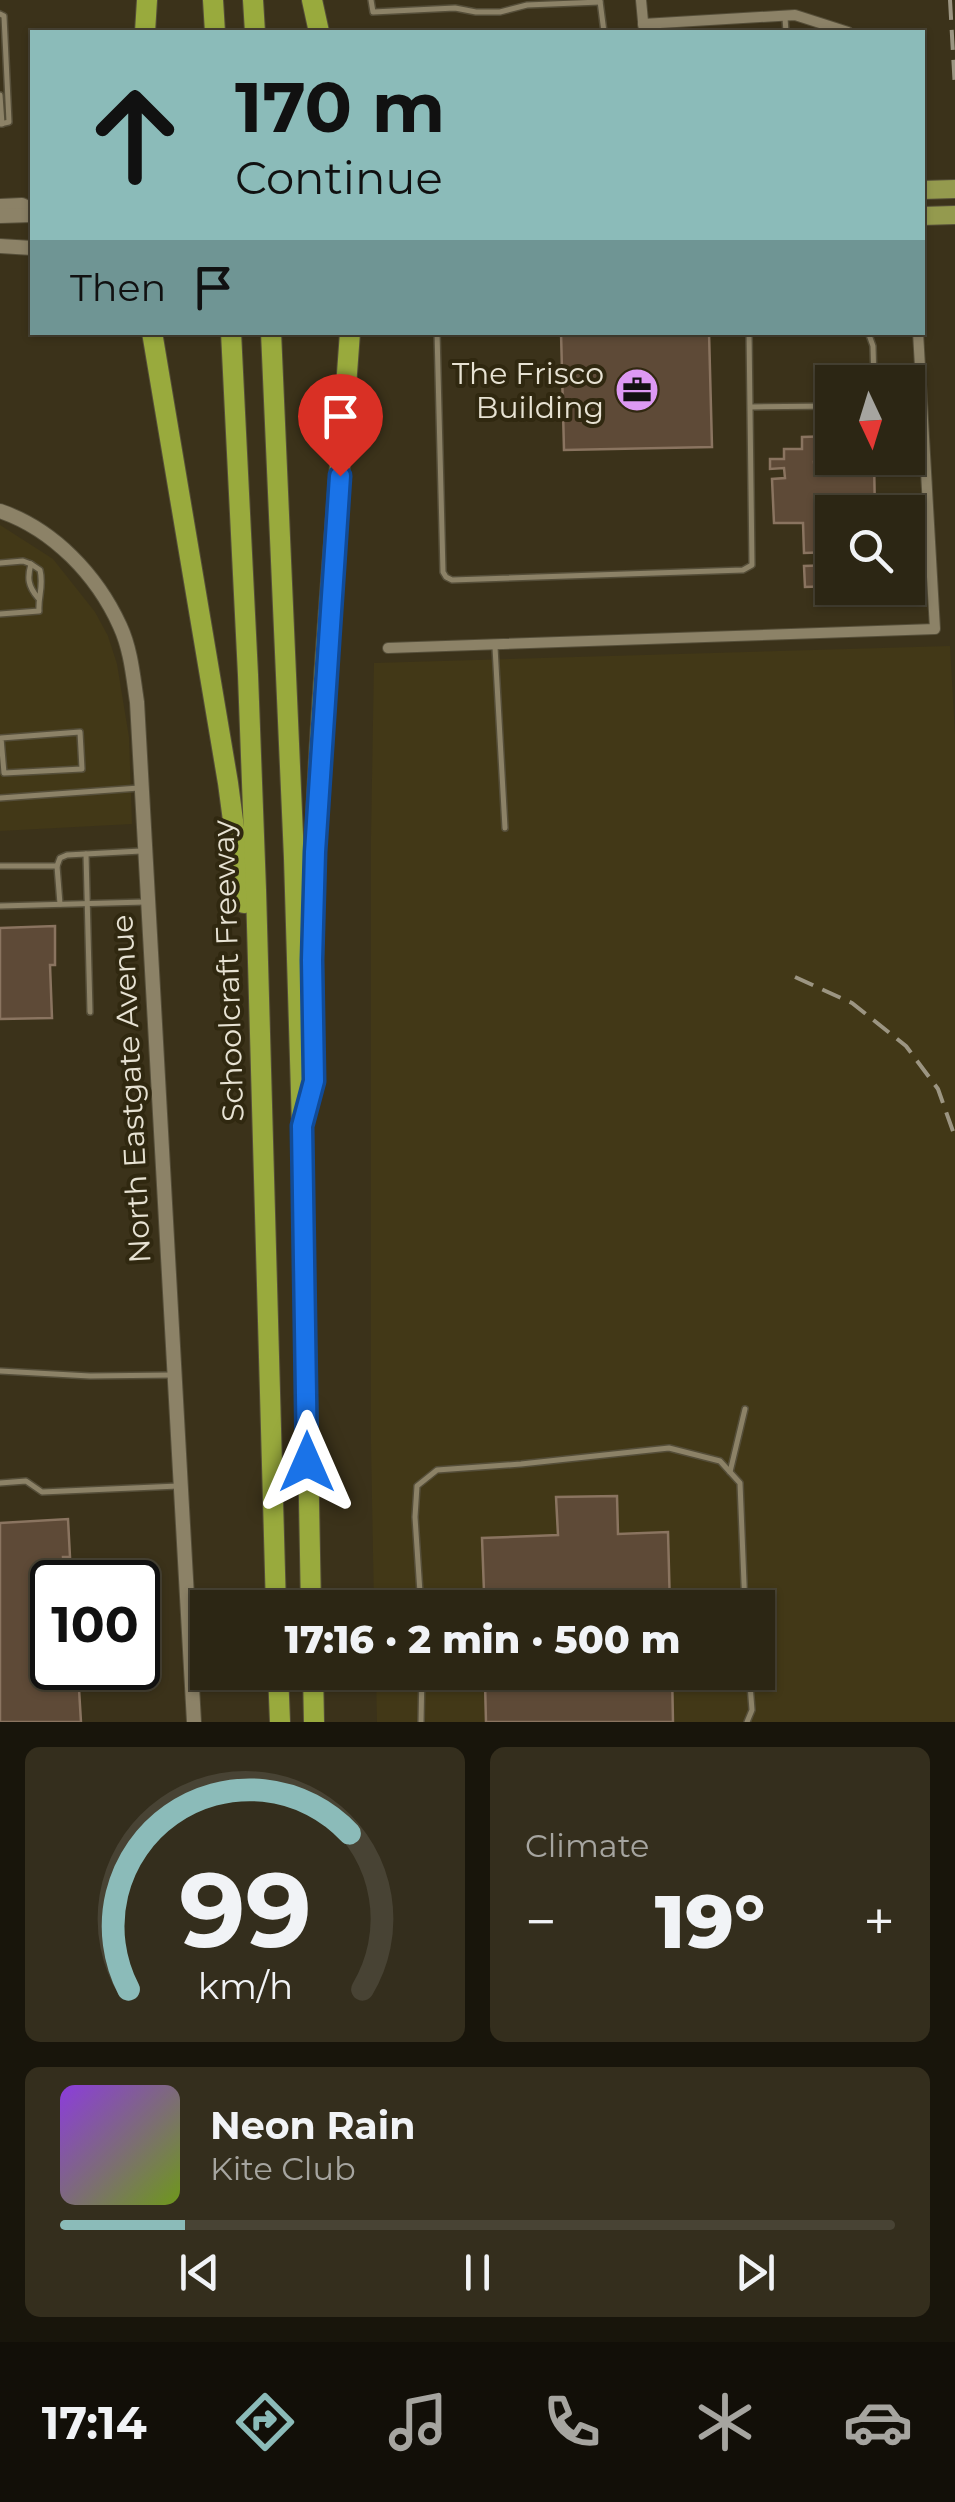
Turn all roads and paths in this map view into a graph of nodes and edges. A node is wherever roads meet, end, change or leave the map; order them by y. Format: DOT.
graph roads {
  1 [pos="148,0"];
  2 [pos="214,0"];
  3 [pos="253,0"];
  4 [pos="312,0"];
  5 [pos="370,0"];
  6 [pos="641,0"];
  7 [pos="600,1"];
  8 [pos="0,14"];
  9 [pos="785,16"];
  10 [pos="643,28"];
  11 [pos="145,30"];
  12 [pos="215,30"];
  13 [pos="255,30"];
  14 [pos="319,30"];
  15 [pos="604,30"];
  16 [pos="786,30"];
  17 [pos="842,30"];
  18 [pos="0,94"];
  19 [pos="1,124"];
  20 [pos="955,189"];
  21 [pos="925,190"];
  22 [pos="0,206"];
  23 [pos="30,211"];
  24 [pos="30,212"];
  25 [pos="955,215"];
  26 [pos="0,216"];
  27 [pos="925,216"];
  28 [pos="0,246"];
  29 [pos="30,248"];
  30 [pos="153,335"];
  31 [pos="232,335"];
  32 [pos="270,335"];
  33 [pos="350,335"];
  34 [pos="437,335"];
  35 [pos="750,335"];
  36 [pos="869,335"];
  37 [pos="918,335"];
  38 [pos="874,365"];
  39 [pos="815,406"];
  40 [pos="751,407"];
  41 [pos="0,510"];
  42 [pos="0,563"];
  43 [pos="31,564"];
  44 [pos="38,598"];
  45 [pos="0,614"];
  46 [pos="494,644"];
  47 [pos="388,648"];
  48 [pos="1,755"];
  49 [pos="142,788"];
  50 [pos="0,798"];
  51 [pos="505,828"];
  52 [pos="146,850"];
  53 [pos="86,854"];
  54 [pos="0,866"];
  55 [pos="57,866"];
  56 [pos="148,902"];
  57 [pos="60,904"];
  58 [pos="87,904"];
  59 [pos="0,906"];
  60 [pos="90,1012"];
  61 [pos="302,1126"];
  62 [pos="264,1145"];
  63 [pos="0,1371"];
  64 [pos="174,1375"];
  65 [pos="745,1409"];
  66 [pos="730,1472"];
  67 [pos="0,1483"];
  68 [pos="180,1486"];
  69 [pos="276,1590"];
  70 [pos="311,1590"];
  71 [pos="420,1590"];
  72 [pos="744,1590"];
  73 [pos="279,1690"];
  74 [pos="313,1690"];
  75 [pos="422,1690"];
  76 [pos="750,1690"];
  77 [pos="194,1722"];
  78 [pos="280,1722"];
  79 [pos="314,1722"];
  80 [pos="421,1722"];
  81 [pos="747,1722"];
  1 -- 11 [label="highway"];
  2 -- 12 [label="highway"];
  3 -- 13 [label="highway"];
  4 -- 14 [label="highway"];
  5 -- 7 [label="lane"];
  6 -- 10 [label="street"];
  7 -- 15 [label="lane"];
  8 -- 19 [label="lane"];
  9 -- 10 [label="street"];
  9 -- 16 [label="lane"];
  9 -- 17 [label="street"];
  18 -- 19 [label="lane"];
  20 -- 21 [label="main road"];
  22 -- 23 [label="street"];
  24 -- 26 [label="street"];
  25 -- 27 [label="main road"];
  28 -- 29 [label="street"];
  30 -- 62 [label="highway"];
  31 -- 62 [label="highway, Schoolcraft Freeway"];
  32 -- 61 [label="highway"];
  33 -- 61 [label="highway"];
  34 -- 40 [label="lane"];
  35 -- 40 [label="lane"];
  36 -- 38 [label="lane"];
  37 -- 46 [label="street"];
  39 -- 40 [label="lane"];
  41 -- 49 [label="street, North Eastgate Avenue"];
  42 -- 43 [label="lane"];
  43 -- 44 [label="lane"];
  43 -- 44 [label="lane"];
  44 -- 45 [label="lane"];
  46 -- 47 [label="street"];
  46 -- 51 [label="lane"];
  48 -- 48 [label="lane"];
  49 -- 50 [label="lane"];
  49 -- 52 [label="street, North Eastgate Avenue"];
  52 -- 53 [label="lane"];
  52 -- 56 [label="street, North Eastgate Avenue"];
  53 -- 55 [label="lane"];
  53 -- 58 [label="lane"];
  54 -- 55 [label="lane"];
  55 -- 57 [label="lane"];
  56 -- 58 [label="lane"];
  56 -- 64 [label="street, North Eastgate Avenue"];
  57 -- 58 [label="lane"];
  57 -- 59 [label="lane"];
  58 -- 60 [label="lane"];
  61 -- 70 [label="highway"];
  62 -- 69 [label="highway, Schoolcraft Freeway"];
  63 -- 64 [label="lane"];
  64 -- 68 [label="street, North Eastgate Avenue"];
  65 -- 66 [label="lane"];
  66 -- 71 [label="lane"];
  66 -- 72 [label="lane"];
  67 -- 68 [label="lane"];
  68 -- 77 [label="street, North Eastgate Avenue"];
  73 -- 78 [label="highway"];
  74 -- 79 [label="highway"];
  75 -- 80 [label="lane"];
  76 -- 81 [label="lane"];
}
